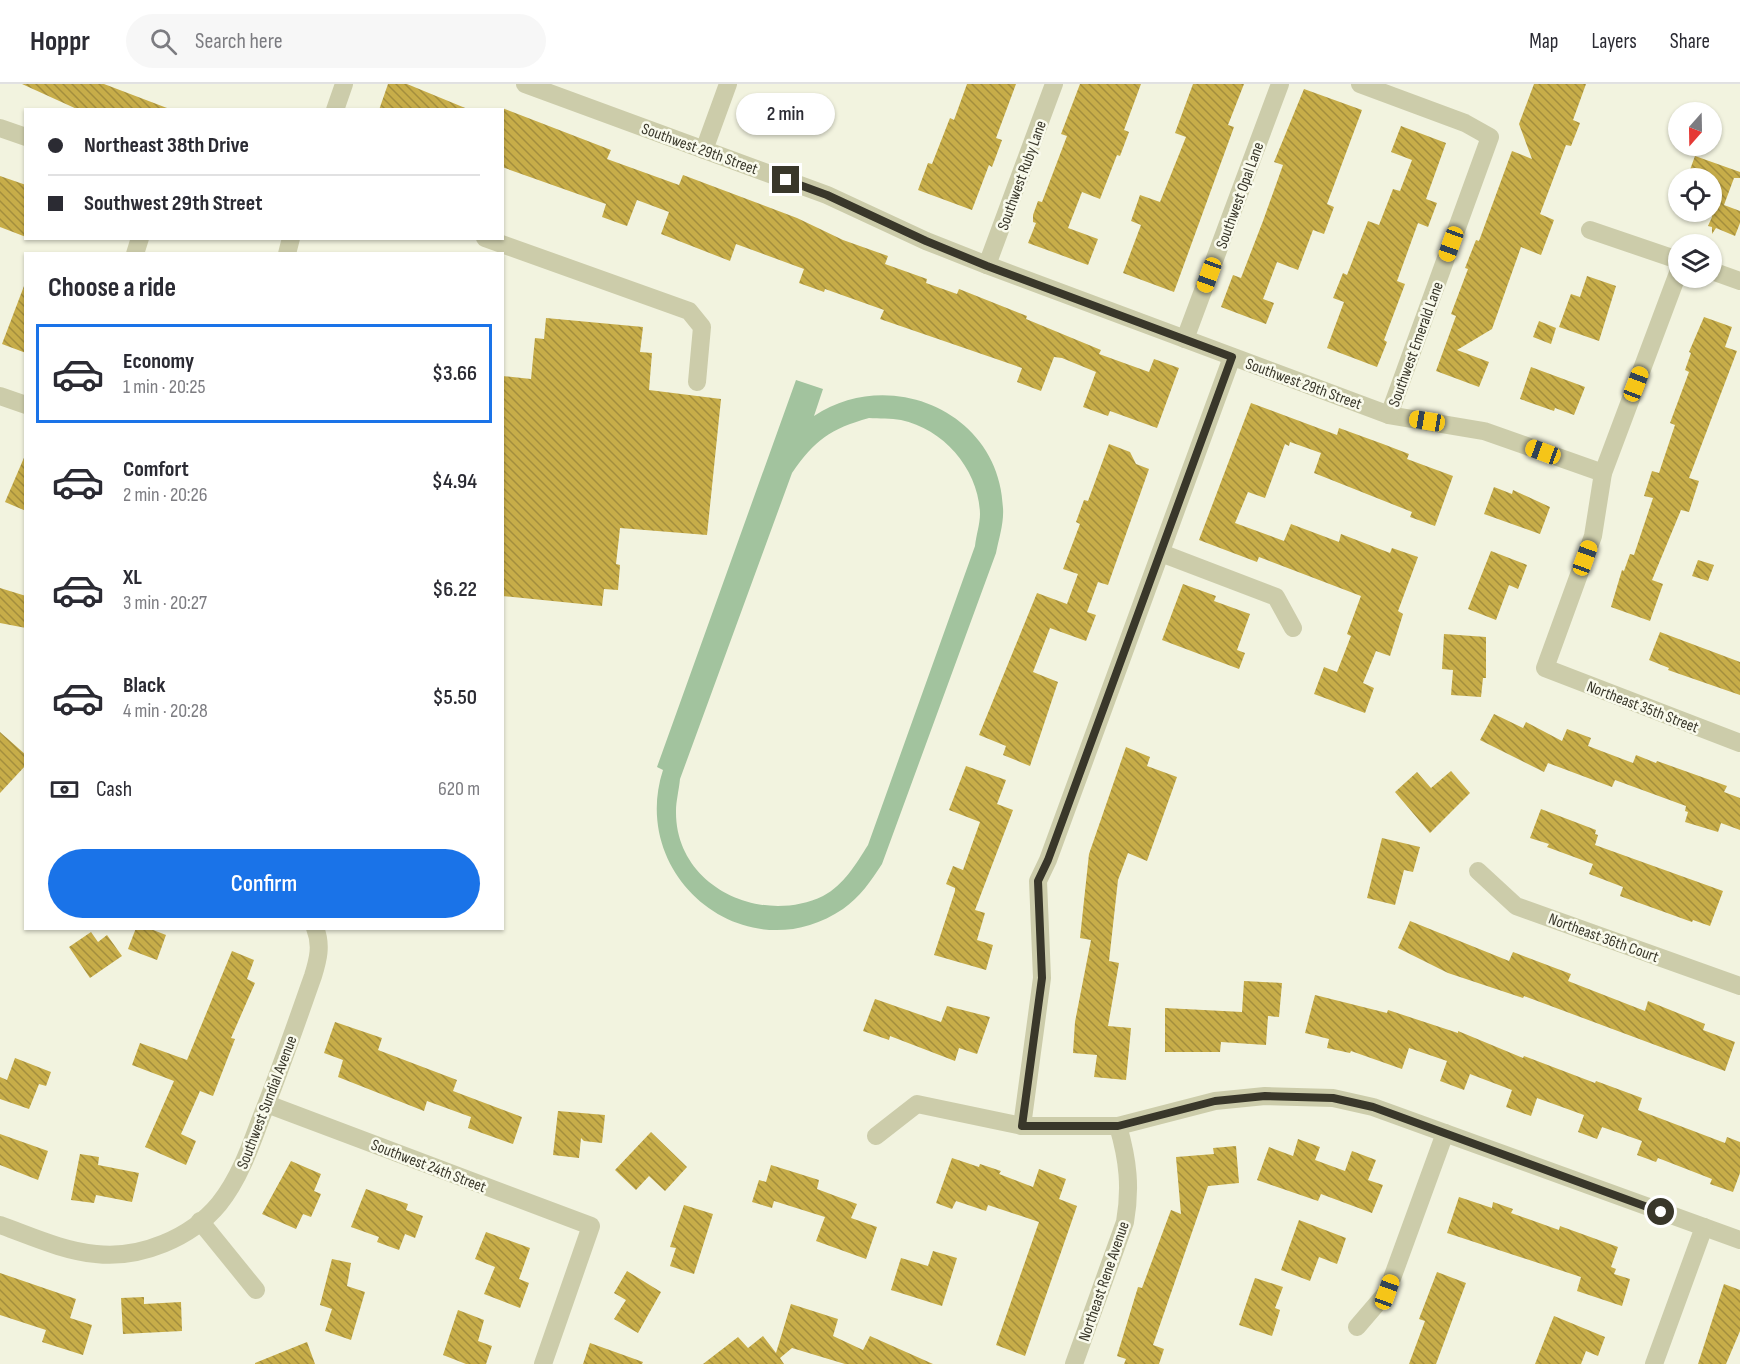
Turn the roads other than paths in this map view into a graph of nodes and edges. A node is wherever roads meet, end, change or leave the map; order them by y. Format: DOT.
graph roads {
  1 [pos="344,84"];
  2 [pos="525,84"];
  3 [pos="728,84"];
  4 [pos="1054,84"];
  5 [pos="1280,84"];
  6 [pos="1360,84"];
  7 [pos="336,108"];
  8 [pos="0,128"];
  9 [pos="24,136"];
  10 [pos="704,150"];
  11 [pos="1590,230"];
  12 [pos="491,240"];
  13 [pos="1668,257"];
  14 [pos="987,266"];
  15 [pos="1722,275"];
  16 [pos="1740,281"];
  17 [pos="1672,288"];
  18 [pos="1185,339"];
  19 [pos="1232,357"];
  20 [pos="697,382"];
  21 [pos="0,396"];
  22 [pos="24,404"];
  23 [pos="1389,415"];
  24 [pos="1602,473"];
  25 [pos="1161,554"];
  26 [pos="1293,628"];
  27 [pos="1740,743"];
  28 [pos="1478,871"];
  29 [pos="316,930"];
  30 [pos="1740,986"];
  31 [pos="267,1104"];
  32 [pos="1022,1126"];
  33 [pos="1118,1126"];
  34 [pos="1445,1133"];
  35 [pos="876,1136"];
  36 [pos="200,1221"];
  37 [pos="0,1225"];
  38 [pos="1704,1227"];
  39 [pos="1740,1240"];
  40 [pos="256,1290"];
  41 [pos="1357,1327"];
  42 [pos="543,1364"];
  43 [pos="1074,1364"];
  44 [pos="1654,1364"];
  1 -- 7 [label="street"];
  2 -- 10 [label="street, Southwest 29th Street"];
  3 -- 10 [label="street"];
  4 -- 14 [label="street, Southwest Ruby Lane"];
  5 -- 18 [label="street, Southwest Opal Lane"];
  6 -- 23 [label="street, Southwest Emerald Lane"];
  8 -- 9 [label="street"];
  10 -- 14 [label="street, Southwest 29th Street"];
  11 -- 13 [label="street"];
  12 -- 20 [label="street"];
  14 -- 18 [label="street, Southwest 29th Street"];
  15 -- 16 [label="street"];
  17 -- 24 [label="street"];
  18 -- 19 [label="street, Southwest 29th Street"];
  19 -- 23 [label="street, Southwest 29th Street"];
  19 -- 25 [label="street"];
  21 -- 22 [label="street"];
  23 -- 24 [label="street, Southwest 29th Street"];
  24 -- 27 [label="street, Northeast 35th Street"];
  25 -- 26 [label="street"];
  25 -- 32 [label="street"];
  28 -- 30 [label="street, Northeast 36th Court"];
  29 -- 31 [label="street, Southwest Sundial Avenue"];
  31 -- 36 [label="street, Southwest Sundial Avenue"];
  31 -- 42 [label="street, Southwest 24th Street"];
  32 -- 33 [label="street"];
  32 -- 35 [label="street"];
  33 -- 34 [label="street"];
  33 -- 43 [label="street, Northeast Rene Avenue"];
  34 -- 38 [label="street"];
  34 -- 41 [label="street"];
  36 -- 37 [label="street, Southwest Sundial Avenue"];
  36 -- 40 [label="street"];
  38 -- 39 [label="street"];
  38 -- 44 [label="street"];
}
